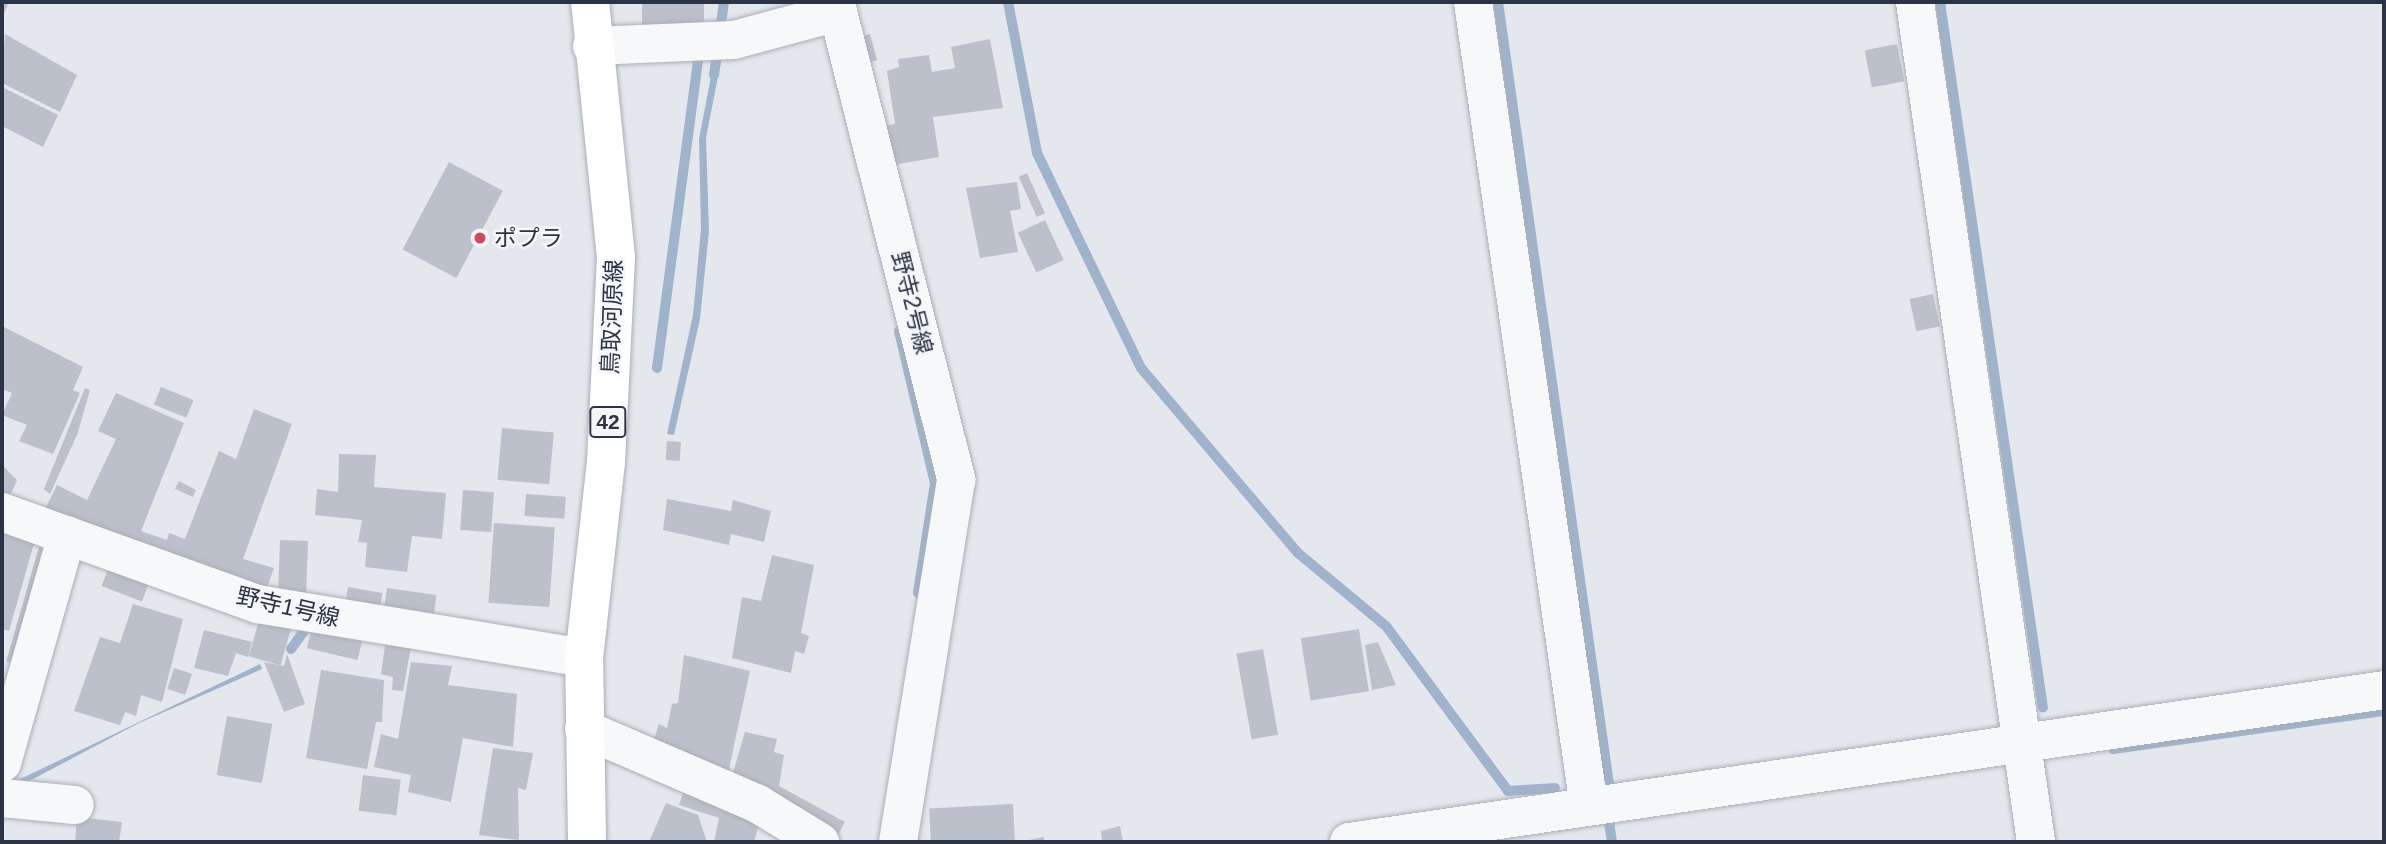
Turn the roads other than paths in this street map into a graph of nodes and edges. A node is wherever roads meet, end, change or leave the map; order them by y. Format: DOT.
graph roads {
  1 [pos="590,2"];
  2 [pos="1474,2"];
  3 [pos="1916,2"];
  4 [pos="837,7"];
  5 [pos="592,46"];
  6 [pos="2,512"];
  7 [pos="67,535"];
  8 [pos="584,658"];
  9 [pos="2384,690"];
  10 [pos="584,729"];
  11 [pos="2021,742"];
  12 [pos="2,763"];
  13 [pos="2,783"];
  14 [pos="2,798"];
  15 [pos="75,805"];
  16 [pos="1589,807"];
  17 [pos="587,842"];
  18 [pos="820,842"];
  19 [pos="898,842"];
  20 [pos="1349,842"];
  21 [pos="2036,842"];
  1 -- 5 [label="main road, 鳥取河原線 / 42"];
  2 -- 16 [label="street"];
  3 -- 11 [label="street"];
  4 -- 5 [label="street, 野寺2号線"];
  4 -- 19 [label="street, 野寺2号線"];
  5 -- 8 [label="main road, 鳥取河原線 / 42"];
  6 -- 7 [label="street, 野寺1号線"];
  7 -- 8 [label="street, 野寺1号線"];
  7 -- 12 [label="street"];
  8 -- 10 [label="main road, 鳥取河原線 / 42"];
  9 -- 11 [label="street"];
  10 -- 17 [label="main road, 鳥取河原線 / 42"];
  10 -- 18 [label="street"];
  11 -- 16 [label="street"];
  11 -- 21 [label="street"];
  13 -- 14 [label="street"];
  14 -- 15 [label="street"];
  16 -- 20 [label="street"];
}
